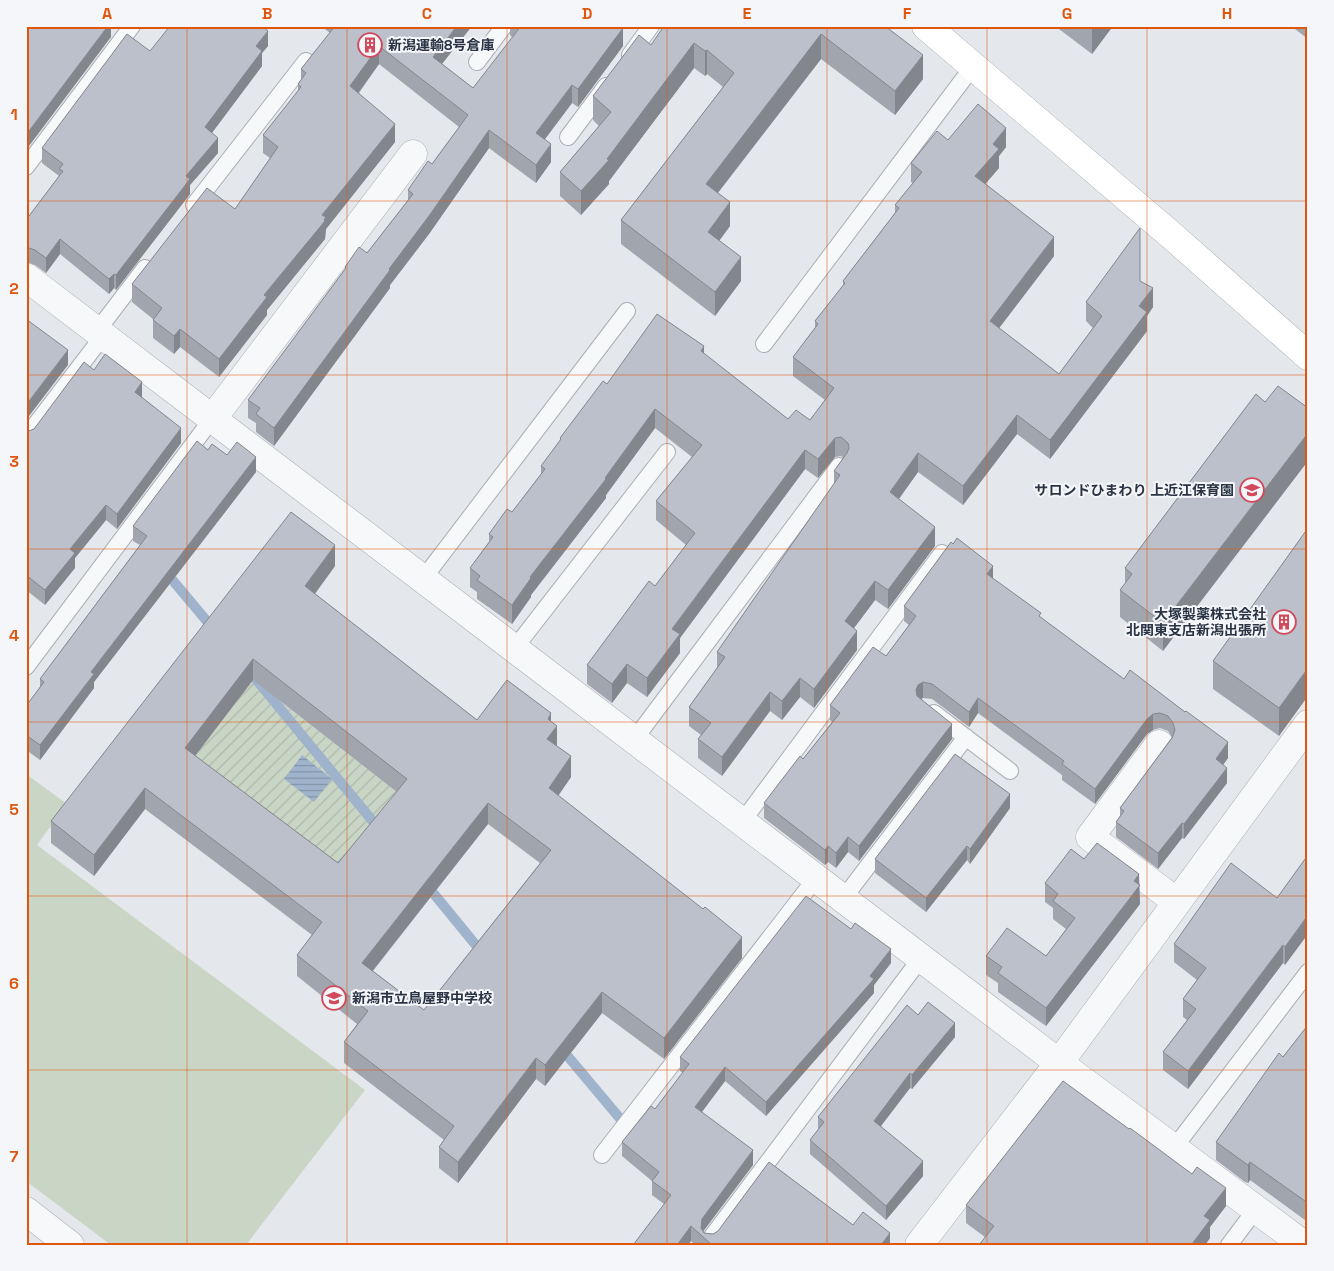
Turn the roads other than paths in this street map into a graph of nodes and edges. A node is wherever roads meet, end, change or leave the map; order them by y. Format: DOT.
graph roads {
  1 [pos="132,26"];
  2 [pos="504,26"];
  3 [pos="651,26"];
  4 [pos="926,26"];
  5 [pos="306,61"];
  6 [pos="476,62"];
  7 [pos="974,65"];
  8 [pos="568,137"];
  9 [pos="413,154"];
  10 [pos="26,168"];
  11 [pos="186,215"];
  12 [pos="156,254"];
  13 [pos="26,278"];
  14 [pos="627,312"];
  15 [pos="100,334"];
  16 [pos="764,344"];
  17 [pos="1308,356"];
  18 [pos="212,418"];
  19 [pos="26,437"];
  20 [pos="667,452"];
  21 [pos="839,466"];
  22 [pos="942,553"];
  23 [pos="423,579"];
  24 [pos="514,649"];
  25 [pos="26,667"];
  26 [pos="926,707"];
  27 [pos="1308,724"];
  28 [pos="966,737"];
  29 [pos="634,740"];
  30 [pos="1159,744"];
  31 [pos="1010,771"];
  32 [pos="742,822"];
  33 [pos="816,878"];
  34 [pos="843,899"];
  35 [pos="1177,902"];
  36 [pos="921,958"];
  37 [pos="1308,972"];
  38 [pos="1059,1063"];
  39 [pos="1174,1148"];
  40 [pos="602,1155"];
  41 [pos="1256,1209"];
  42 [pos="26,1212"];
  43 [pos="710,1239"];
  44 [pos="70,1245"];
  45 [pos="919,1245"];
  46 [pos="1229,1245"];
  47 [pos="1304,1245"];
  1 -- 10 [label="lane"];
  2 -- 6 [label="lane"];
  3 -- 8 [label="lane"];
  4 -- 7 [label="street"];
  5 -- 11 [label="lane"];
  7 -- 16 [label="lane"];
  7 -- 17 [label="street"];
  9 -- 18 [label="street"];
  12 -- 15 [label="lane"];
  13 -- 15 [label="street"];
  14 -- 23 [label="lane"];
  15 -- 18 [label="street"];
  15 -- 19 [label="lane"];
  18 -- 23 [label="street"];
  18 -- 25 [label="lane"];
  20 -- 24 [label="lane"];
  21 -- 29 [label="lane"];
  22 -- 32 [label="lane"];
  23 -- 24 [label="street"];
  24 -- 29 [label="street"];
  26 -- 28 [label="lane"];
  27 -- 35 [label="street"];
  28 -- 31 [label="lane"];
  28 -- 34 [label="lane"];
  29 -- 32 [label="street"];
  30 -- 35 [label="street"];
  32 -- 33 [label="street"];
  33 -- 34 [label="street"];
  33 -- 40 [label="lane"];
  34 -- 36 [label="street"];
  35 -- 38 [label="street"];
  36 -- 38 [label="street"];
  36 -- 43 [label="lane"];
  37 -- 39 [label="lane"];
  38 -- 39 [label="street"];
  38 -- 45 [label="street"];
  39 -- 41 [label="street"];
  41 -- 46 [label="lane"];
  41 -- 47 [label="street"];
  42 -- 44 [label="street"];
}
